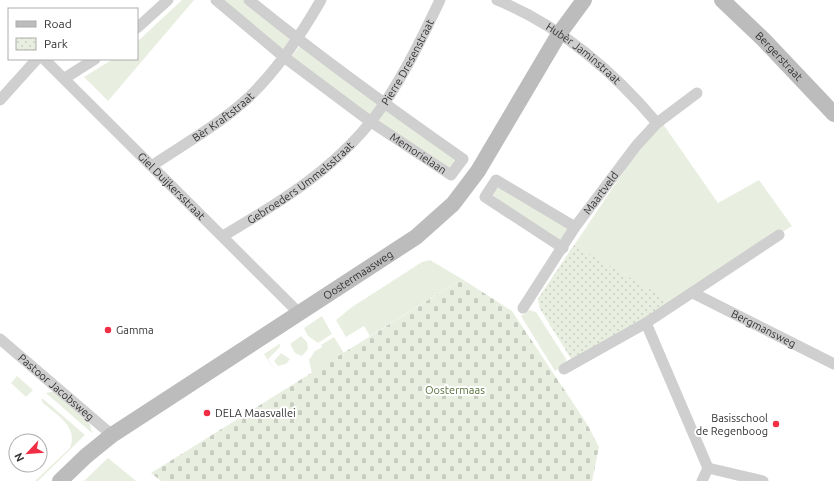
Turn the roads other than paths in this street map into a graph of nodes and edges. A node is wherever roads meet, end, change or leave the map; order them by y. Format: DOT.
graph roads {
  1 [pos="168,0"];
  2 [pos="216,0"];
  3 [pos="249,0"];
  4 [pos="321,0"];
  5 [pos="440,0"];
  6 [pos="497,0"];
  7 [pos="584,0"];
  8 [pos="722,0"];
  9 [pos="138,27"];
  10 [pos="559,34"];
  11 [pos="297,39"];
  12 [pos="284,57"];
  13 [pos="36,60"];
  14 [pos="45,60"];
  15 [pos="93,60"];
  16 [pos="65,78"];
  17 [pos="697,93"];
  18 [pos="0,100"];
  19 [pos="384,104"];
  20 [pos="834,114"];
  21 [pos="371,122"];
  22 [pos="657,123"];
  23 [pos="152,165"];
  24 [pos="576,227"];
  25 [pos="780,235"];
  26 [pos="223,236"];
  27 [pos="563,248"];
  28 [pos="693,293"];
  29 [pos="523,308"];
  30 [pos="299,313"];
  31 [pos="646,323"];
  32 [pos="0,339"];
  33 [pos="834,364"];
  34 [pos="564,369"];
  35 [pos="112,435"];
  36 [pos="708,468"];
  37 [pos="60,481"];
  38 [pos="702,481"];
  39 [pos="763,481"];
  1 -- 9 [label="street"];
  2 -- 12 [label="street, Memorielaan"];
  3 -- 11 [label="street, Memorielaan"];
  4 -- 11 [label="street, Bèr Kraftstraat"];
  5 -- 19 [label="street, Pierre Dresenstraat"];
  6 -- 10 [label="street, Hubèr Jaminstraat"];
  7 -- 10 [label="street, Oostermaasweg"];
  8 -- 20 [label="street, Bergerstraat"];
  10 -- 22 [label="street, Hubèr Jaminstraat"];
  10 -- 30 [label="street, Oostermaasweg"];
  11 -- 12 [label="street, Bèr Kraftstraat"];
  11 -- 19 [label="street, Memorielaan"];
  12 -- 21 [label="street, Memorielaan"];
  12 -- 23 [label="street, Bèr Kraftstraat"];
  13 -- 18 [label="street"];
  14 -- 16 [label="street, Giel Duijkersstraat"];
  15 -- 16 [label="street"];
  16 -- 23 [label="street, Giel Duijkersstraat"];
  17 -- 22 [label="street, Maartveld"];
  19 -- 21 [label="street, Pierre Dresenstraat"];
  19 -- 21 [label="street, Memorielaan"];
  21 -- 26 [label="street, Gebroeders Ummelsstraat"];
  22 -- 24 [label="street, Maartveld"];
  23 -- 26 [label="street, Giel Duijkersstraat"];
  24 -- 27 [label="street, Maartveld"];
  24 -- 27 [label="street"];
  25 -- 28 [label="street"];
  26 -- 30 [label="street, Giel Duijkersstraat"];
  27 -- 29 [label="street, Maartveld"];
  28 -- 31 [label="street"];
  28 -- 33 [label="street, Bergmansweg"];
  30 -- 35 [label="street, Oostermaasweg"];
  31 -- 34 [label="street"];
  31 -- 36 [label="street"];
  32 -- 35 [label="street, Pastoor Jacobsweg"];
  35 -- 37 [label="street, Oostermaasweg"];
  36 -- 38 [label="street"];
  36 -- 39 [label="street"];
}
